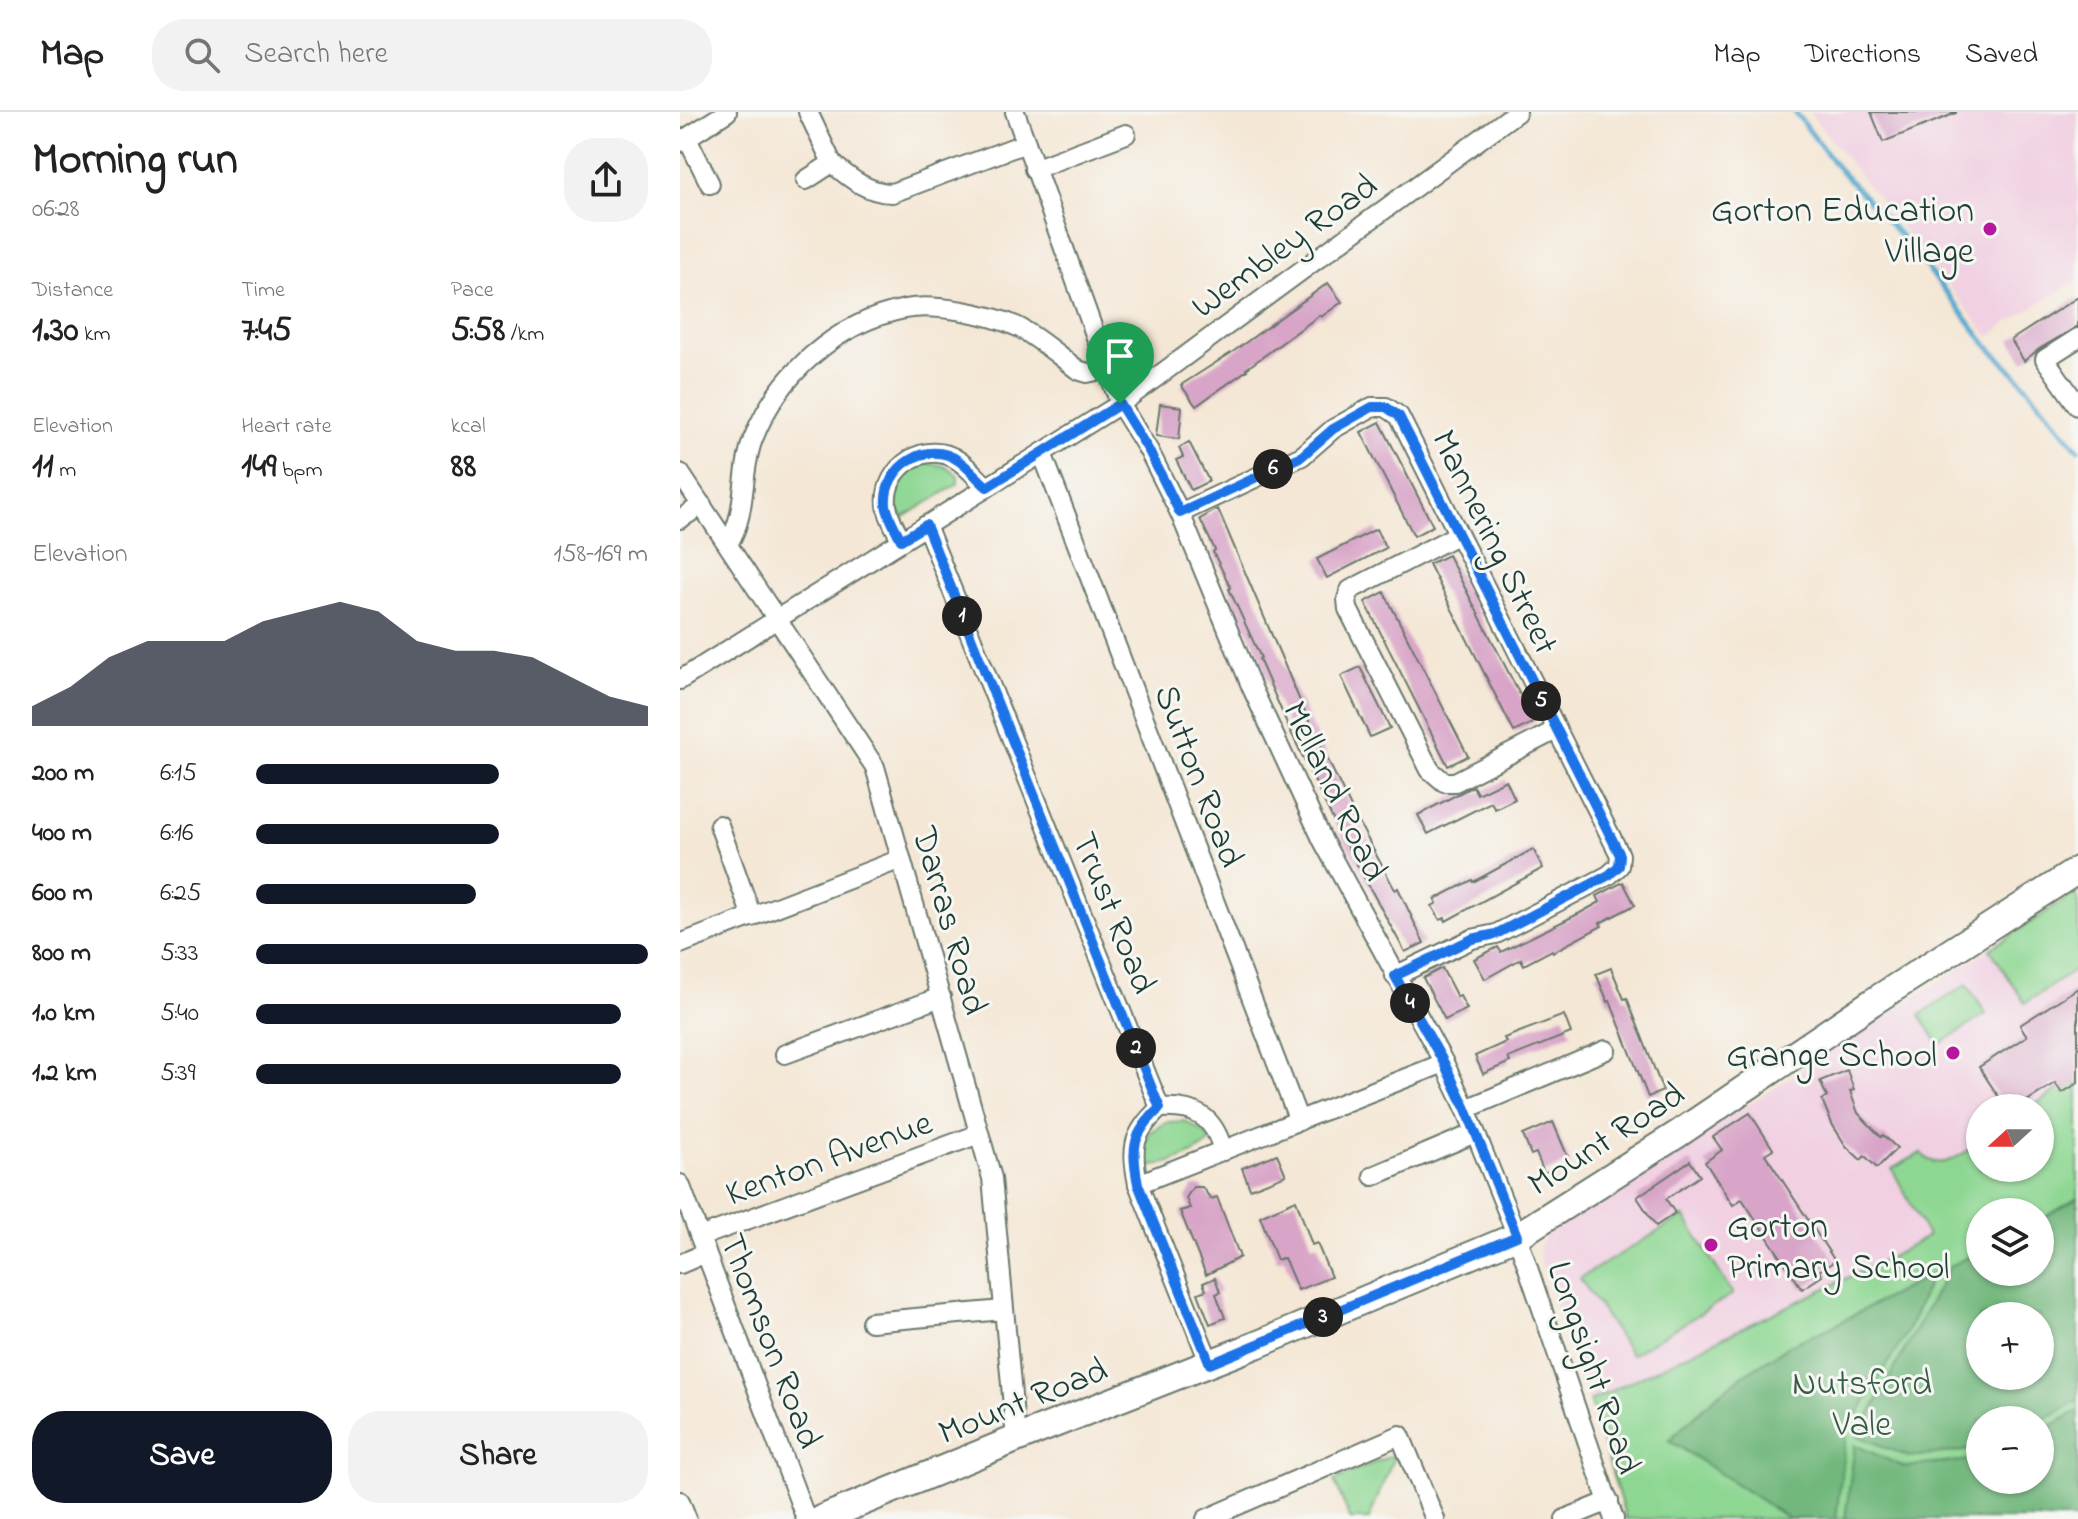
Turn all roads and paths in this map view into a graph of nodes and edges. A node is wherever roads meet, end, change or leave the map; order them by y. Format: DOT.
graph roads {
  1 [pos="808,112"];
  2 [pos="1015,112"];
  3 [pos="1517,112"];
  4 [pos="716,115"];
  5 [pos="1126,134"];
  6 [pos="683,140"];
  7 [pos="1026,143"];
  8 [pos="832,163"];
  9 [pos="1034,169"];
  10 [pos="806,180"];
  11 [pos="710,184"];
  12 [pos="2078,338"];
  13 [pos="1106,369"];
  14 [pos="1120,404"];
  15 [pos="2078,406"];
  16 [pos="1042,453"];
  17 [pos="680,473"];
  18 [pos="987,487"];
  19 [pos="702,505"];
  20 [pos="1180,513"];
  21 [pos="680,519"];
  22 [pos="926,525"];
  23 [pos="1457,535"];
  24 [pos="901,540"];
  25 [pos="728,544"];
  26 [pos="778,618"];
  27 [pos="680,680"];
  28 [pos="1556,730"];
  29 [pos="719,825"];
  30 [pos="901,859"];
  31 [pos="2078,870"];
  32 [pos="752,917"];
  33 [pos="680,944"];
  34 [pos="1395,976"];
  35 [pos="941,997"];
  36 [pos="1606,1050"];
  37 [pos="785,1054"];
  38 [pos="1444,1063"];
  39 [pos="1160,1108"];
  40 [pos="1466,1109"];
  41 [pos="1299,1121"];
  42 [pos="1475,1133"];
  43 [pos="979,1134"];
  44 [pos="1223,1151"];
  45 [pos="1373,1176"];
  46 [pos="680,1184"];
  47 [pos="1138,1184"];
  48 [pos="1517,1236"];
  49 [pos="703,1245"];
  50 [pos="680,1264"];
  51 [pos="1003,1310"];
  52 [pos="871,1322"];
  53 [pos="1210,1364"];
  54 [pos="1016,1439"];
  55 [pos="680,1501"];
  56 [pos="1611,1510"];
  57 [pos="687,1519"];
  58 [pos="806,1519"];
  59 [pos="821,1519"];
  60 [pos="1206,1519"];
  61 [pos="1435,1519"];
  62 [pos="1565,1519"];
  1 -- 8 [label="street"];
  2 -- 7 [label="street, Melland Road"];
  3 -- 14 [label="street, Wembley Road"];
  4 -- 6 [label="street"];
  5 -- 9 [label="street"];
  6 -- 11 [label="street"];
  7 -- 8 [label="street"];
  7 -- 9 [label="street, Melland Road"];
  8 -- 10 [label="street"];
  9 -- 13 [label="street, Melland Road"];
  12 -- 15 [label="street"];
  13 -- 14 [label="street, Melland Road"];
  13 -- 25 [label="street"];
  14 -- 16 [label="street, Wembley Road"];
  14 -- 20 [label="street, Melland Road"];
  16 -- 18 [label="street, Wembley Road"];
  16 -- 41 [label="street, Sutton Road"];
  17 -- 19 [label="street, Darras Road"];
  18 -- 22 [label="street, Wembley Road"];
  18 -- 24 [label="street"];
  19 -- 21 [label="street"];
  19 -- 25 [label="street, Darras Road"];
  20 -- 23 [label="street, Mannering Street"];
  20 -- 34 [label="street, Melland Road"];
  22 -- 24 [label="street, Wembley Road"];
  22 -- 39 [label="street, Trust Road"];
  23 -- 28 [label="street, Mannering Street"];
  23 -- 28 [label="street"];
  24 -- 26 [label="street, Wembley Road"];
  25 -- 26 [label="street, Darras Road"];
  26 -- 27 [label="street, Wembley Road"];
  26 -- 30 [label="street, Darras Road"];
  28 -- 34 [label="street, Mannering Street"];
  29 -- 32 [label="street"];
  30 -- 32 [label="street"];
  30 -- 35 [label="street, Darras Road"];
  31 -- 48 [label="main road, Mount Road"];
  32 -- 33 [label="street"];
  34 -- 38 [label="street, Melland Road"];
  35 -- 37 [label="street"];
  35 -- 43 [label="street, Darras Road"];
  36 -- 40 [label="street"];
  38 -- 40 [label="street, Melland Road"];
  38 -- 41 [label="street"];
  39 -- 44 [label="street"];
  39 -- 47 [label="street"];
  40 -- 42 [label="street, Melland Road"];
  41 -- 44 [label="street"];
  42 -- 45 [label="street"];
  42 -- 48 [label="street, Melland Road"];
  43 -- 49 [label="street, Kenton Avenue"];
  43 -- 51 [label="street, Darras Road"];
  44 -- 47 [label="street"];
  46 -- 49 [label="street, Thomson Road"];
  47 -- 53 [label="street"];
  48 -- 53 [label="main road, Mount Road"];
  48 -- 56 [label="street, Longsight Road"];
  49 -- 50 [label="street, Kenton Avenue"];
  49 -- 58 [label="street, Thomson Road"];
  51 -- 52 [label="street"];
  51 -- 54 [label="street, Darras Road"];
  53 -- 54 [label="main road, Mount Road"];
  54 -- 59 [label="main road, Mount Road"];
  55 -- 57 [label="street"];
  56 -- 62 [label="street"];
  60 -- 61 [label="street"];
}
